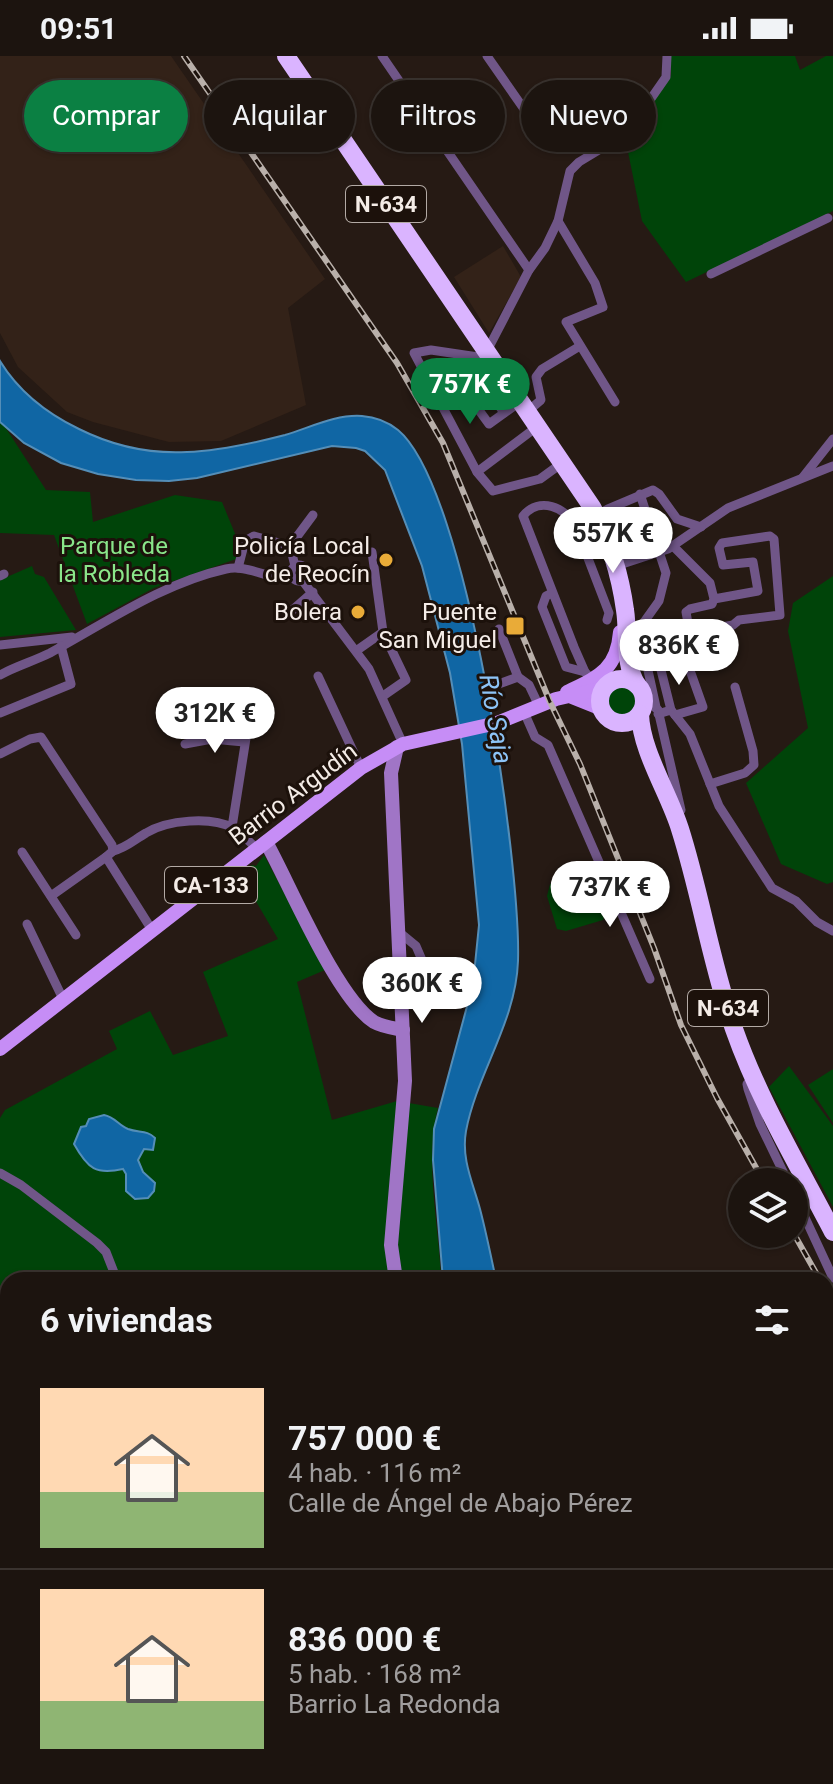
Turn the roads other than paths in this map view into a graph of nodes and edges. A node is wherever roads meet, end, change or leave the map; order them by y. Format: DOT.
graph roads {
  1 [pos="382,56"];
  2 [pos="487,56"];
  3 [pos="667,56"];
  4 [pos="289,57"];
  5 [pos="521,105"];
  6 [pos="831,218"];
  7 [pos="558,221"];
  8 [pos="529,270"];
  9 [pos="711,274"];
  10 [pos="580,346"];
  11 [pos="474,360"];
  12 [pos="615,402"];
  13 [pos="504,413"];
  14 [pos="529,413"];
  15 [pos="833,439"];
  16 [pos="563,462"];
  17 [pos="833,466"];
  18 [pos="477,472"];
  19 [pos="803,477"];
  20 [pos="640,494"];
  21 [pos="313,515"];
  22 [pos="596,516"];
  23 [pos="576,527"];
  24 [pos="701,527"];
  25 [pos="290,546"];
  26 [pos="673,546"];
  27 [pos="372,552"];
  28 [pos="660,552"];
  29 [pos="238,568"];
  30 [pos="294,571"];
  31 [pos="618,575"];
  32 [pos="313,592"];
  33 [pos="552,593"];
  34 [pos="714,599"];
  35 [pos="288,614"];
  36 [pos="607,620"];
  37 [pos="499,629"];
  38 [pos="383,632"];
  39 [pos="76,637"];
  40 [pos="634,642"];
  41 [pos="19,644"];
  42 [pos="0,645"];
  43 [pos="61,646"];
  44 [pos="356,651"];
  45 [pos="43,656"];
  46 [pos="687,662"];
  47 [pos="0,675"];
  48 [pos="318,676"];
  49 [pos="518,677"];
  50 [pos="496,685"];
  51 [pos="601,687"];
  52 [pos="735,687"];
  53 [pos="253,694"];
  54 [pos="383,696"];
  55 [pos="556,699"];
  56 [pos="539,706"];
  57 [pos="643,707"];
  58 [pos="524,712"];
  59 [pos="0,713"];
  60 [pos="673,713"];
  61 [pos="244,742"];
  62 [pos="185,744"];
  63 [pos="400,746"];
  64 [pos="0,754"];
  65 [pos="378,758"];
  66 [pos="361,768"];
  67 [pos="391,773"];
  68 [pos="710,784"];
  69 [pos="232,827"];
  70 [pos="262,846"];
  71 [pos="22,852"];
  72 [pos="688,853"];
  73 [pos="110,854"];
  74 [pos="51,896"];
  75 [pos="27,924"];
  76 [pos="152,930"];
  77 [pos="833,931"];
  78 [pos="399,932"];
  79 [pos="76,935"];
  80 [pos="401,967"];
  81 [pos="650,979"];
  82 [pos="63,999"];
  83 [pos="403,1030"];
  84 [pos="0,1049"];
  85 [pos="753,1078"];
  86 [pos="781,1168"];
  87 [pos="0,1173"];
  88 [pos="808,1224"];
  89 [pos="833,1232"];
  90 [pos="114,1272"];
  91 [pos="395,1272"];
  92 [pos="830,1272"];
  1 -- 8 [label="street"];
  2 -- 5 [label="street"];
  3 -- 7 [label="street"];
  4 -- 11 [label="highway, N-634"];
  6 -- 9 [label="street"];
  7 -- 8 [label="street"];
  7 -- 10 [label="street"];
  8 -- 11 [label="street"];
  10 -- 12 [label="street"];
  10 -- 14 [label="street"];
  11 -- 13 [label="street"];
  11 -- 13 [label="street"];
  11 -- 14 [label="highway, N-634"];
  11 -- 18 [label="street"];
  13 -- 14 [label="street"];
  14 -- 16 [label="highway, N-634"];
  14 -- 18 [label="street"];
  15 -- 19 [label="street"];
  16 -- 18 [label="street"];
  16 -- 22 [label="highway, N-634"];
  17 -- 19 [label="street"];
  19 -- 24 [label="street"];
  20 -- 22 [label="street"];
  20 -- 24 [label="street"];
  20 -- 28 [label="street"];
  21 -- 25 [label="street"];
  22 -- 23 [label="street"];
  22 -- 31 [label="highway, N-634"];
  23 -- 33 [label="street"];
  23 -- 36 [label="street"];
  24 -- 26 [label="street"];
  25 -- 29 [label="street"];
  25 -- 30 [label="street"];
  26 -- 28 [label="street"];
  26 -- 34 [label="street"];
  27 -- 38 [label="street"];
  28 -- 31 [label="street"];
  28 -- 40 [label="street"];
  29 -- 30 [label="street"];
  29 -- 39 [label="street"];
  30 -- 32 [label="street"];
  31 -- 40 [label="highway, N-634"];
  31 -- 51 [label="main road, N-634"];
  32 -- 35 [label="street"];
  32 -- 44 [label="street"];
  33 -- 51 [label="street"];
  33 -- 51 [label="street"];
  34 -- 34 [label="street"];
  37 -- 49 [label="street"];
  38 -- 44 [label="street"];
  38 -- 54 [label="street"];
  39 -- 41 [label="street"];
  39 -- 43 [label="street"];
  40 -- 51 [label="highway, N-634"];
  40 -- 57 [label="street"];
  40 -- 57 [label="highway, N-634"];
  40 -- 60 [label="street"];
  41 -- 42 [label="street"];
  41 -- 45 [label="street"];
  43 -- 45 [label="street"];
  43 -- 59 [label="street"];
  44 -- 54 [label="street"];
  45 -- 47 [label="street"];
  46 -- 60 [label="street"];
  48 -- 66 [label="street"];
  49 -- 50 [label="street"];
  49 -- 56 [label="street"];
  51 -- 55 [label="main road, N-634"];
  51 -- 55 [label="main road, CA-133"];
  51 -- 57 [label="highway"];
  51 -- 57 [label="highway, N-634"];
  52 -- 68 [label="street"];
  53 -- 61 [label="street"];
  54 -- 63 [label="street"];
  55 -- 56 [label="main road, CA-133"];
  56 -- 58 [label="main road, CA-133"];
  57 -- 60 [label="street"];
  57 -- 72 [label="street"];
  57 -- 72 [label="highway, N-634"];
  58 -- 63 [label="main road, Barrio Argudín / CA-133"];
  58 -- 81 [label="street"];
  60 -- 68 [label="street"];
  61 -- 62 [label="street"];
  61 -- 69 [label="street"];
  63 -- 65 [label="main road, Barrio Argudín / CA-133"];
  63 -- 67 [label="street"];
  64 -- 73 [label="street"];
  65 -- 66 [label="main road, Barrio Argudín / CA-133"];
  65 -- 67 [label="street"];
  66 -- 70 [label="main road, Barrio Argudín / CA-133"];
  67 -- 78 [label="street"];
  68 -- 77 [label="street"];
  69 -- 70 [label="street"];
  69 -- 73 [label="street"];
  70 -- 76 [label="main road, Barrio Argudín / CA-133"];
  70 -- 83 [label="street"];
  71 -- 74 [label="street"];
  72 -- 85 [label="highway, N-634"];
  73 -- 74 [label="street"];
  73 -- 76 [label="street"];
  74 -- 79 [label="street"];
  75 -- 82 [label="street"];
  76 -- 82 [label="main road, Barrio Argudín / CA-133"];
  78 -- 80 [label="street"];
  78 -- 80 [label="street"];
  80 -- 83 [label="street"];
  82 -- 84 [label="main road, Barrio Argudín / CA-133"];
  83 -- 91 [label="street"];
  85 -- 86 [label="street"];
  85 -- 89 [label="highway, N-634"];
  87 -- 90 [label="street"];
  88 -- 92 [label="street"];
}
